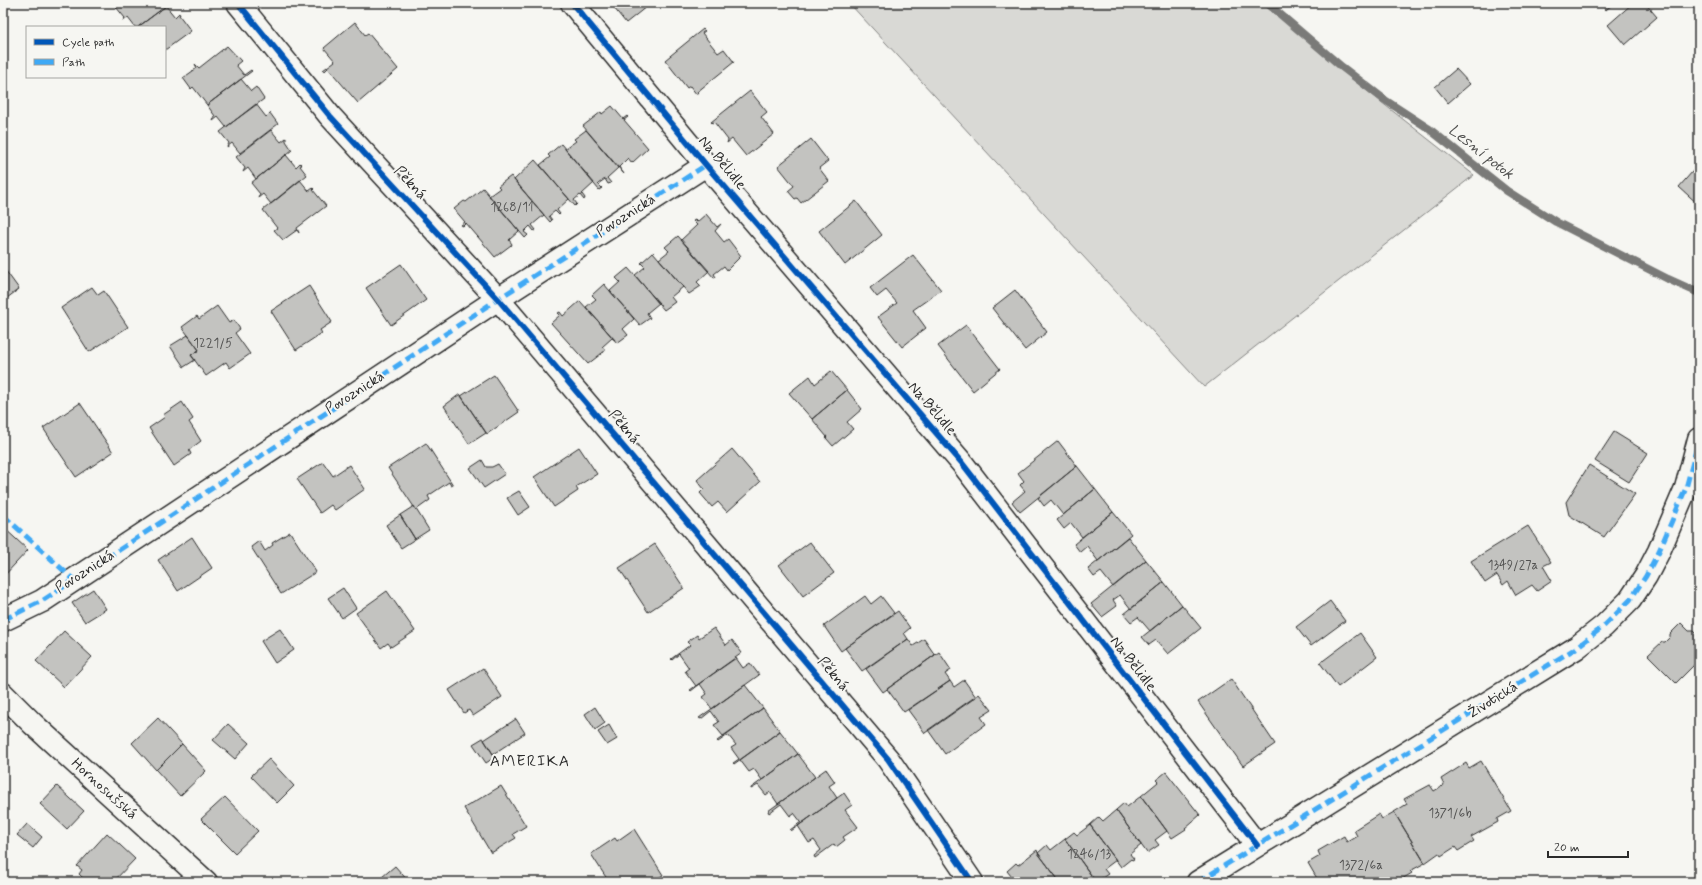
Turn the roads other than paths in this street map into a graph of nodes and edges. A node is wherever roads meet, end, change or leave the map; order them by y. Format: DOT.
graph roads {
  1 [pos="238,3"];
  2 [pos="572,3"];
  3 [pos="706,165"];
  4 [pos="498,299"];
  5 [pos="1699,440"];
  6 [pos="3,620"];
  7 [pos="3,694"];
  8 [pos="1257,845"];
  9 [pos="206,882"];
  10 [pos="972,882"];
  11 [pos="1198,882"];
  1 -- 4 [label="street, Pěkná"];
  2 -- 3 [label="street, Na Bělidle"];
  3 -- 4 [label="street, Povoznická"];
  3 -- 8 [label="street, Na Bělidle"];
  4 -- 6 [label="street, Povoznická"];
  4 -- 10 [label="street, Pěkná"];
  5 -- 8 [label="street, Životická"];
  7 -- 9 [label="street, Hornosušská"];
  8 -- 11 [label="street, Životická"];
}
